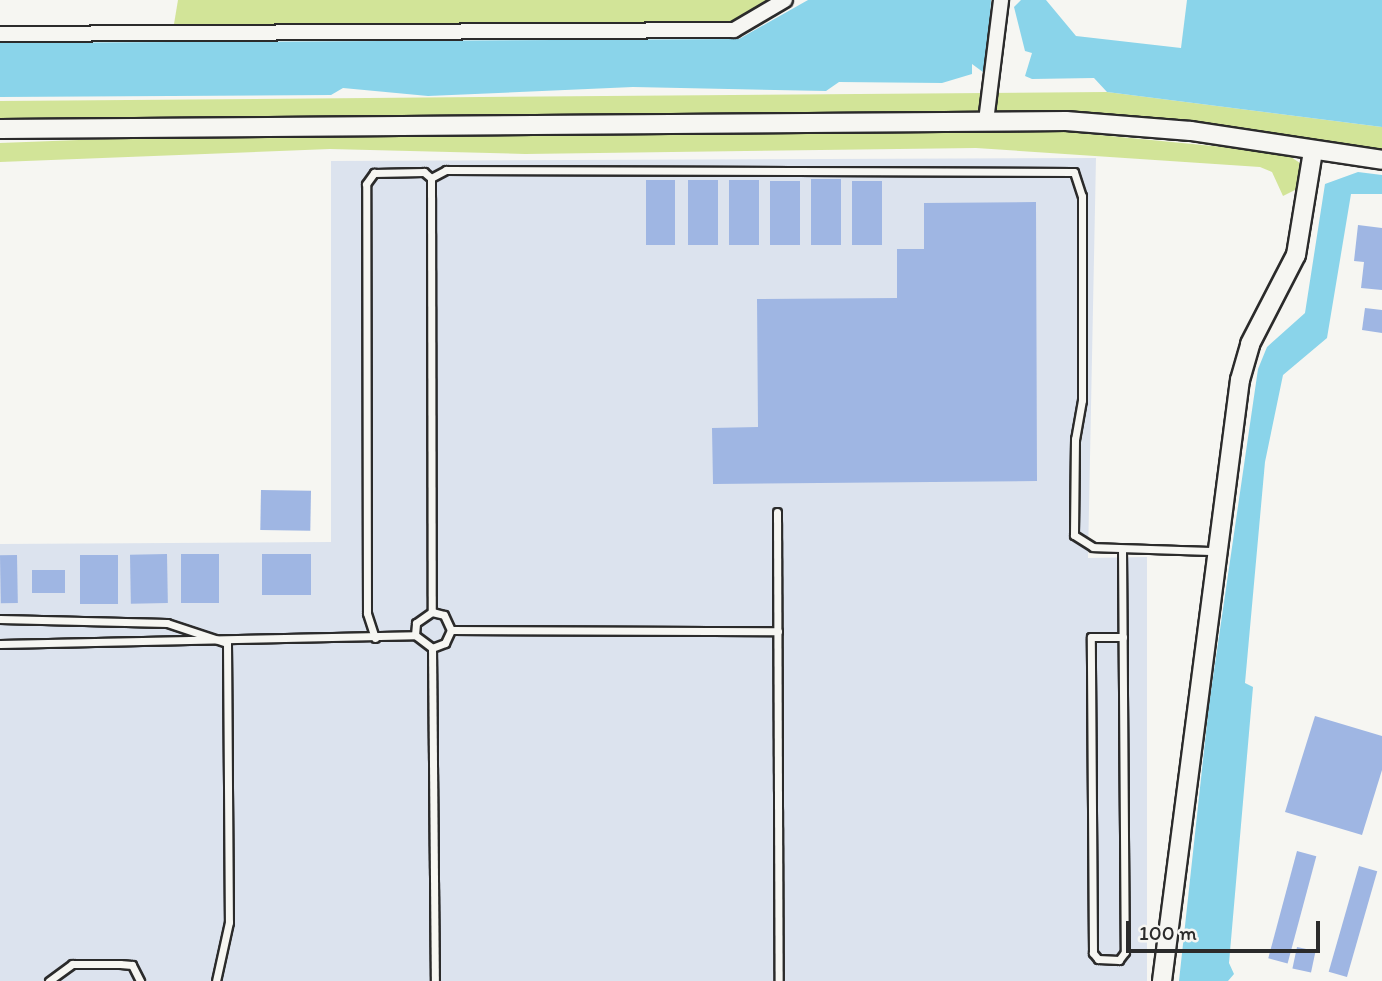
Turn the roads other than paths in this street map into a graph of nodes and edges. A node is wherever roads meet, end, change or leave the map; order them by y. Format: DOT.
graph roads {
  1 [pos="785,0"];
  2 [pos="1001,0"];
  3 [pos="0,34"];
  4 [pos="986,121"];
  5 [pos="0,129"];
  6 [pos="1313,151"];
  7 [pos="1382,160"];
  8 [pos="431,178"];
  9 [pos="777,512"];
  10 [pos="1122,549"];
  11 [pos="1214,551"];
  12 [pos="432,611"];
  13 [pos="0,619"];
  14 [pos="451,630"];
  15 [pos="778,631"];
  16 [pos="415,635"];
  17 [pos="1123,637"];
  18 [pos="375,638"];
  19 [pos="228,643"];
  20 [pos="0,644"];
  21 [pos="432,648"];
  22 [pos="50,981"];
  23 [pos="140,981"];
  24 [pos="216,981"];
  25 [pos="435,981"];
  26 [pos="779,981"];
  27 [pos="1162,981"];
  1 -- 3 [label="street"];
  2 -- 4 [label="street"];
  4 -- 5 [label="street"];
  4 -- 6 [label="street"];
  6 -- 7 [label="street"];
  6 -- 11 [label="street"];
  8 -- 10 [label="lane"];
  8 -- 12 [label="lane"];
  8 -- 18 [label="lane"];
  9 -- 15 [label="lane"];
  10 -- 11 [label="lane"];
  10 -- 17 [label="lane"];
  11 -- 27 [label="street"];
  12 -- 14 [label="lane"];
  12 -- 16 [label="lane"];
  13 -- 19 [label="lane"];
  14 -- 15 [label="lane"];
  14 -- 21 [label="lane"];
  15 -- 26 [label="lane"];
  16 -- 18 [label="lane"];
  16 -- 21 [label="lane"];
  17 -- 17 [label="lane"];
  18 -- 19 [label="lane"];
  19 -- 20 [label="lane"];
  19 -- 24 [label="lane"];
  21 -- 25 [label="lane"];
  22 -- 23 [label="lane"];
}
